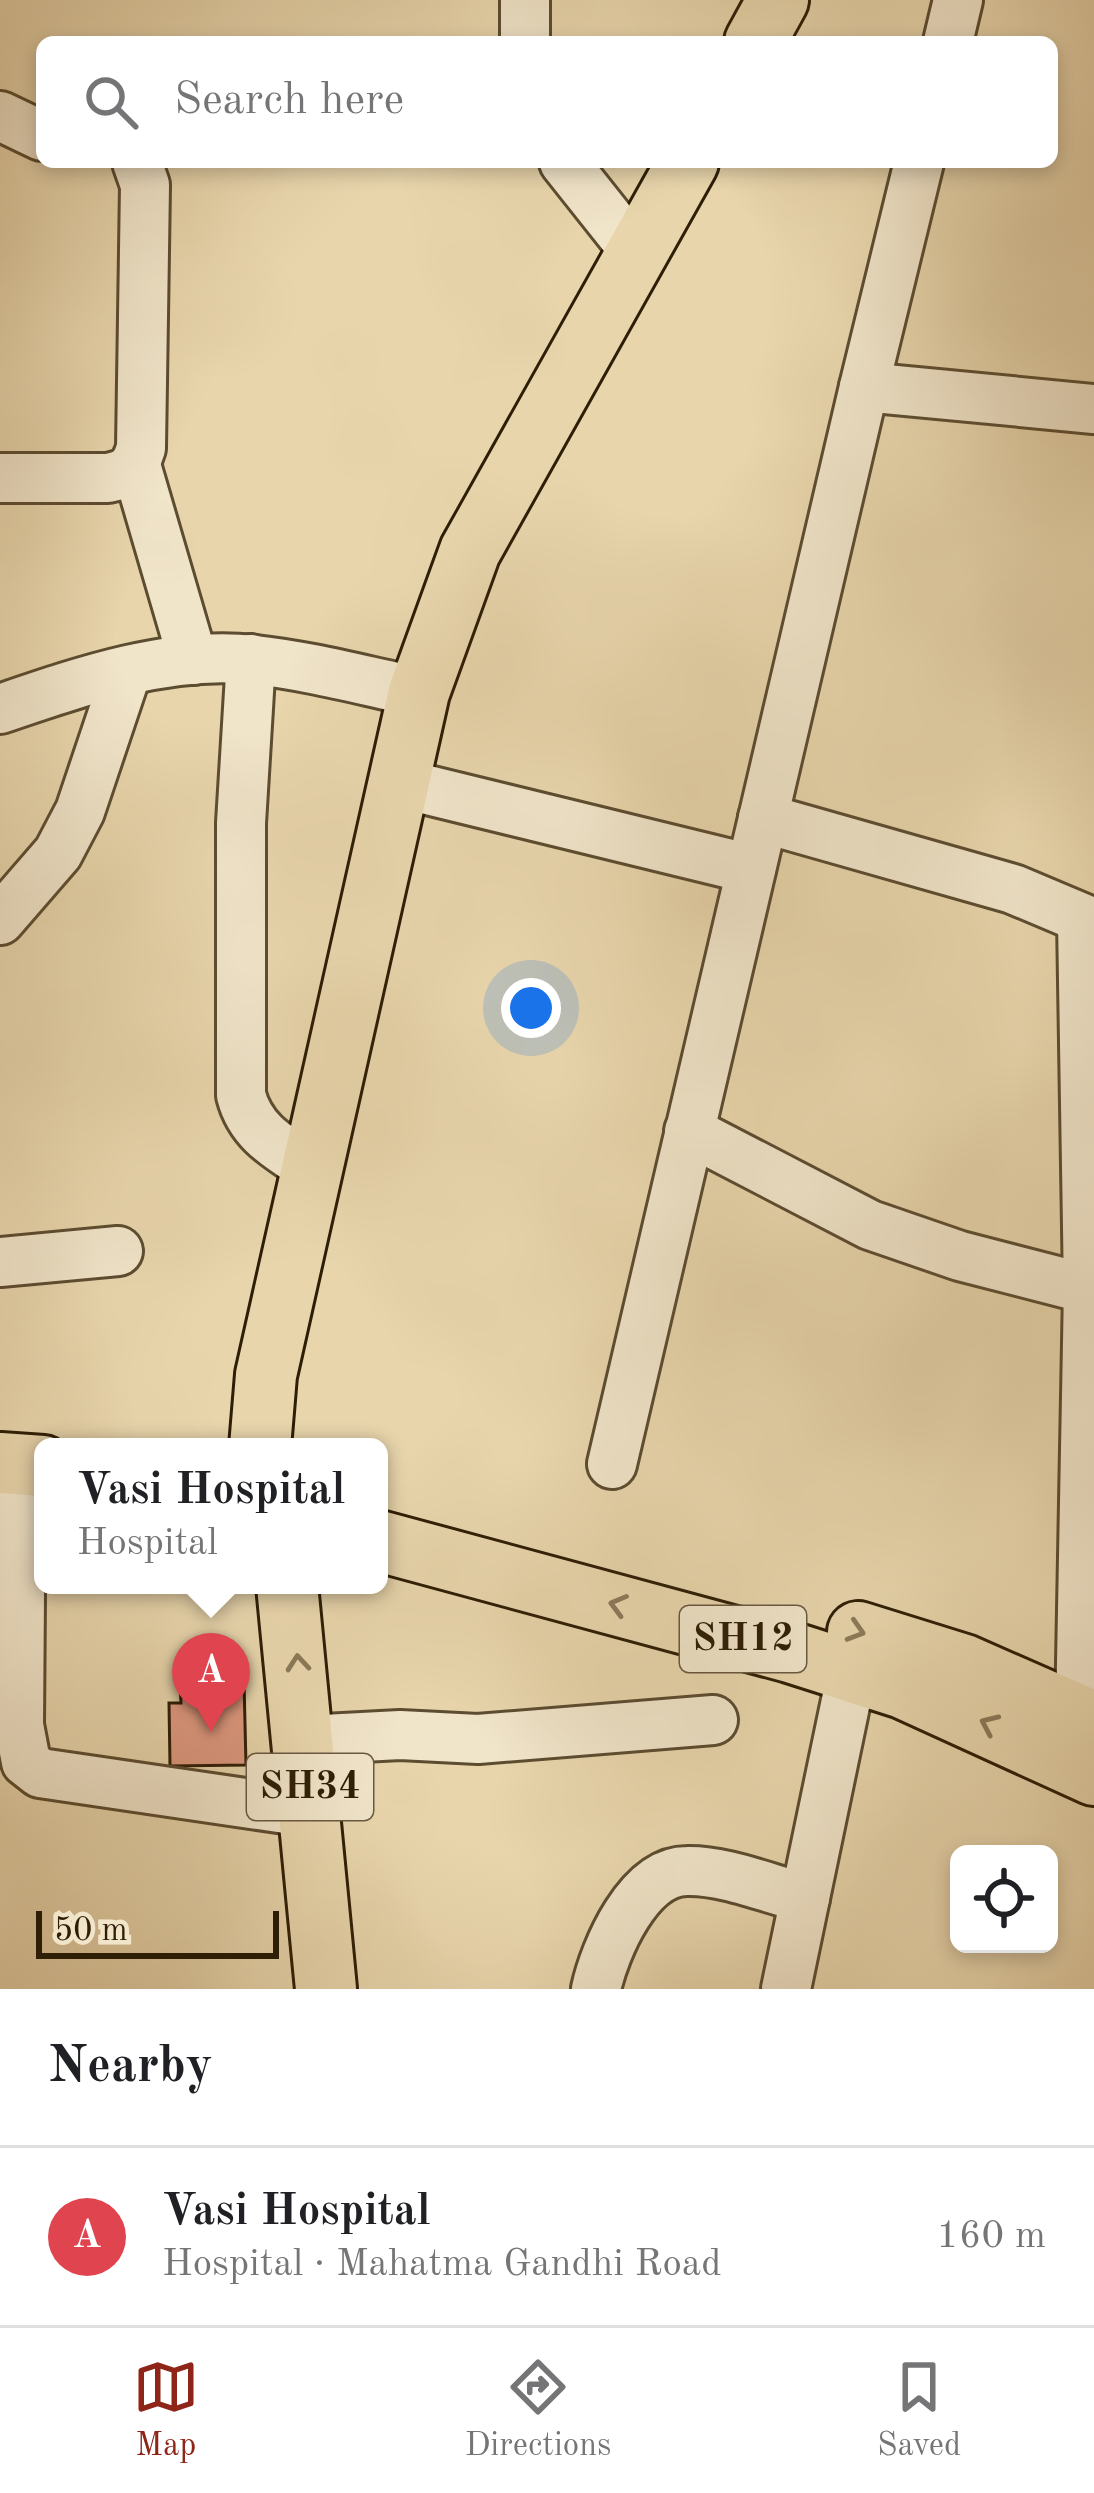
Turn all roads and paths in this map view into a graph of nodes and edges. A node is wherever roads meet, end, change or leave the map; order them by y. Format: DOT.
graph roads {
  1 [pos="525,0"];
  2 [pos="778,0"];
  3 [pos="958,0"];
  4 [pos="525,36"];
  5 [pos="757,36"];
  6 [pos="949,36"];
  7 [pos="139,168"];
  8 [pos="569,168"];
  9 [pos="685,168"];
  10 [pos="918,168"];
  11 [pos="637,254"];
  12 [pos="864,387"];
  13 [pos="1094,409"];
  14 [pos="136,465"];
  15 [pos="0,478"];
  16 [pos="251,659"];
  17 [pos="194,660"];
  18 [pos="127,671"];
  19 [pos="419,692"];
  20 [pos="0,709"];
  21 [pos="399,783"];
  22 [pos="764,818"];
  23 [pos="751,869"];
  24 [pos="0,920"];
  25 [pos="1088,921"];
  26 [pos="689,1131"];
  27 [pos="312,1169"];
  28 [pos="118,1251"];
  29 [pos="0,1262"];
  30 [pos="1088,1289"];
  31 [pos="261,1438"];
  32 [pos="612,1464"];
  33 [pos="21,1465"];
  34 [pos="388,1501"];
  35 [pos="388,1543"];
  36 [pos="288,1594"];
  37 [pos="10,1645"];
  38 [pos="852,1672"];
  39 [pos="713,1720"];
  40 [pos="1087,1720"];
  41 [pos="9,1725"];
  42 [pos="304,1740"];
  43 [pos="1094,1775"];
  44 [pos="313,1813"];
  45 [pos="806,1898"];
  46 [pos="326,1989"];
  47 [pos="596,1989"];
  48 [pos="786,1989"];
  1 -- 4 [label="street"];
  2 -- 5 [label="main road"];
  3 -- 6 [label="street"];
  7 -- 14 [label="street"];
  8 -- 11 [label="street"];
  9 -- 11 [label="main road"];
  10 -- 12 [label="street"];
  11 -- 19 [label="main road"];
  12 -- 13 [label="street"];
  12 -- 22 [label="street"];
  14 -- 15 [label="street"];
  14 -- 17 [label="street"];
  16 -- 17 [label="street"];
  16 -- 19 [label="street"];
  16 -- 27 [label="street"];
  17 -- 18 [label="street"];
  18 -- 20 [label="street"];
  18 -- 24 [label="street"];
  19 -- 21 [label="main road"];
  21 -- 23 [label="street"];
  21 -- 27 [label="main road"];
  22 -- 23 [label="street"];
  22 -- 25 [label="street"];
  23 -- 26 [label="street"];
  25 -- 30 [label="street"];
  26 -- 30 [label="street"];
  26 -- 32 [label="street"];
  27 -- 31 [label="main road"];
  28 -- 29 [label="street"];
  30 -- 40 [label="street"];
  33 -- 37 [label="street"];
  34 -- 40 [label="main road, SH12, one-way"];
  38 -- 35 [label="main road, SH12, one-way"];
  42 -- 36 [label="main road, SH34, one-way"];
  37 -- 41 [label="street"];
  43 -- 38 [label="main road, SH12, one-way"];
  38 -- 45 [label="street"];
  39 -- 42 [label="street"];
  41 -- 44 [label="street"];
  42 -- 44 [label="main road, SH34"];
  44 -- 46 [label="main road, SH34"];
  45 -- 47 [label="street"];
  45 -- 48 [label="street"];
}
